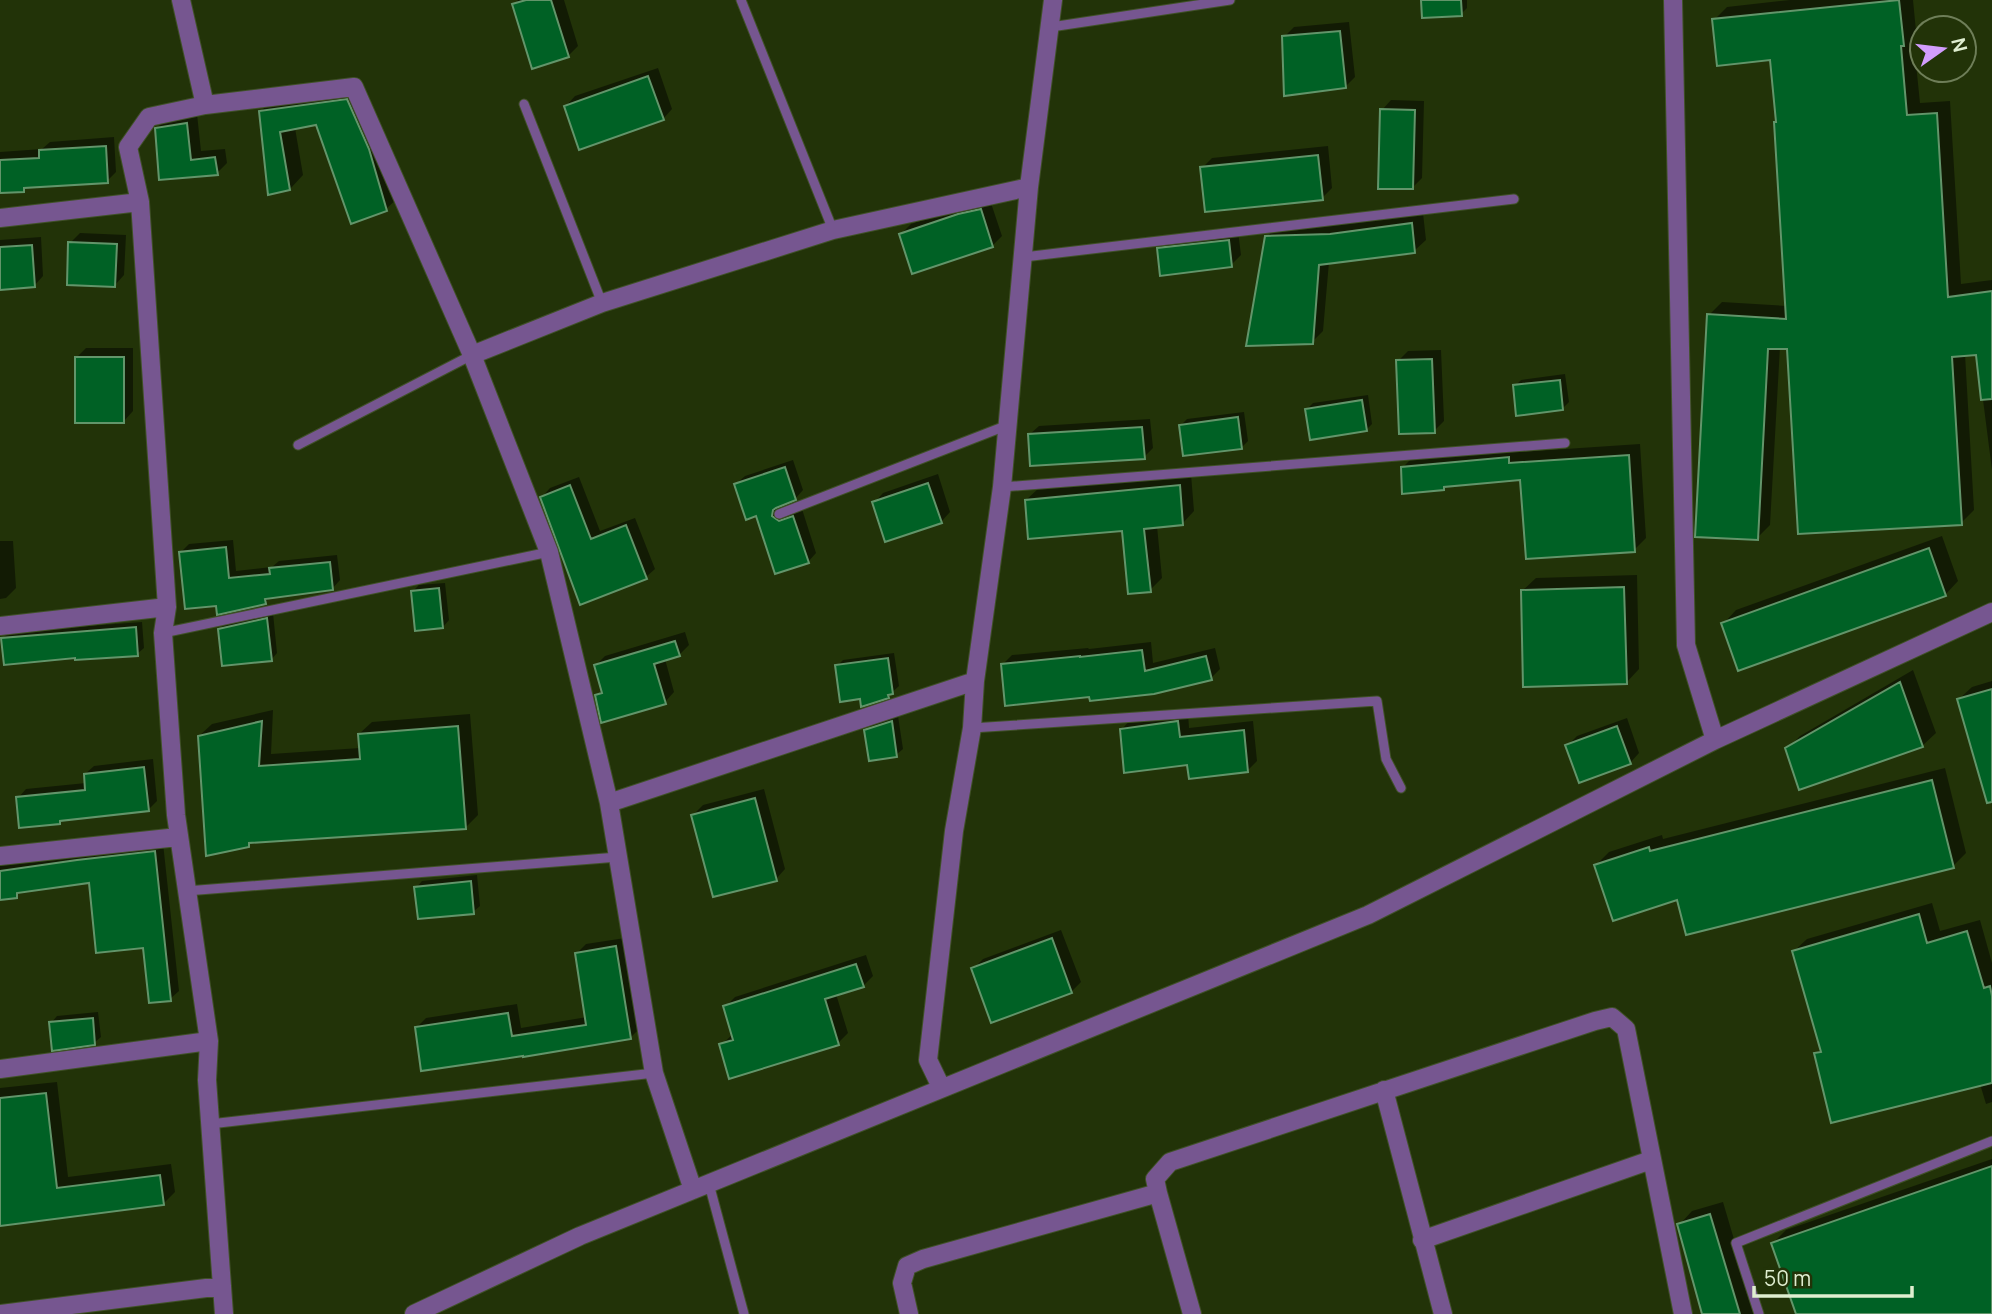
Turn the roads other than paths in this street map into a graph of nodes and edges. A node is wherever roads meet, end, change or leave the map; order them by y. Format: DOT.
graph roads {
  1 [pos="181,0"];
  2 [pos="741,0"];
  3 [pos="1053,0"];
  4 [pos="1230,0"];
  5 [pos="1673,0"];
  6 [pos="1051,27"];
  7 [pos="524,104"];
  8 [pos="205,105"];
  9 [pos="1029,187"];
  10 [pos="1514,199"];
  11 [pos="140,202"];
  12 [pos="0,218"];
  13 [pos="833,230"];
  14 [pos="1024,257"];
  15 [pos="602,303"];
  16 [pos="472,355"];
  17 [pos="1008,425"];
  18 [pos="1564,443"];
  19 [pos="298,445"];
  20 [pos="1002,487"];
  21 [pos="779,514"];
  22 [pos="550,552"];
  23 [pos="167,607"];
  24 [pos="1992,612"];
  25 [pos="0,626"];
  26 [pos="163,633"];
  27 [pos="975,681"];
  28 [pos="972,728"];
  29 [pos="1715,740"];
  30 [pos="1401,789"];
  31 [pos="609,803"];
  32 [pos="178,837"];
  33 [pos="0,856"];
  34 [pos="618,857"];
  35 [pos="186,891"];
  36 [pos="209,1041"];
  37 [pos="0,1069"];
  38 [pos="654,1073"];
  39 [pos="941,1087"];
  40 [pos="1384,1090"];
  41 [pos="210,1124"];
  42 [pos="1992,1141"];
  43 [pos="1651,1160"];
  44 [pos="701,1187"];
  45 [pos="1158,1193"];
  46 [pos="1422,1240"];
  47 [pos="222,1286"];
  48 [pos="0,1314"];
  49 [pos="224,1314"];
  50 [pos="414,1314"];
  51 [pos="744,1314"];
  52 [pos="909,1314"];
  53 [pos="1192,1314"];
  54 [pos="1443,1314"];
  55 [pos="1683,1314"];
  56 [pos="1759,1314"];
  1 -- 8 [label="street"];
  2 -- 13 [label="lane"];
  3 -- 6 [label="street"];
  4 -- 6 [label="lane"];
  5 -- 29 [label="street"];
  6 -- 9 [label="street"];
  7 -- 15 [label="lane"];
  8 -- 11 [label="street"];
  8 -- 16 [label="street"];
  9 -- 13 [label="street"];
  9 -- 14 [label="street"];
  10 -- 14 [label="lane"];
  11 -- 12 [label="street"];
  11 -- 23 [label="street"];
  13 -- 15 [label="street"];
  14 -- 17 [label="street"];
  15 -- 16 [label="street"];
  16 -- 19 [label="lane"];
  16 -- 22 [label="street"];
  17 -- 20 [label="street"];
  17 -- 21 [label="lane"];
  18 -- 20 [label="lane"];
  20 -- 27 [label="street"];
  22 -- 26 [label="lane"];
  22 -- 31 [label="street"];
  23 -- 25 [label="street"];
  23 -- 26 [label="street"];
  24 -- 29 [label="street"];
  26 -- 32 [label="street"];
  27 -- 28 [label="street"];
  27 -- 31 [label="street"];
  28 -- 30 [label="lane"];
  28 -- 39 [label="street"];
  29 -- 39 [label="street"];
  31 -- 34 [label="street"];
  32 -- 33 [label="street"];
  32 -- 35 [label="street"];
  34 -- 35 [label="lane"];
  34 -- 38 [label="street"];
  35 -- 36 [label="street"];
  36 -- 37 [label="street"];
  36 -- 41 [label="street"];
  38 -- 41 [label="lane"];
  38 -- 44 [label="street"];
  39 -- 44 [label="street"];
  40 -- 43 [label="street"];
  40 -- 45 [label="street"];
  40 -- 46 [label="street"];
  41 -- 47 [label="street"];
  42 -- 56 [label="lane"];
  43 -- 46 [label="street"];
  43 -- 55 [label="street"];
  44 -- 50 [label="street"];
  44 -- 51 [label="lane"];
  45 -- 52 [label="street"];
  45 -- 53 [label="street"];
  46 -- 54 [label="street"];
  47 -- 48 [label="street"];
  47 -- 49 [label="street"];
}
